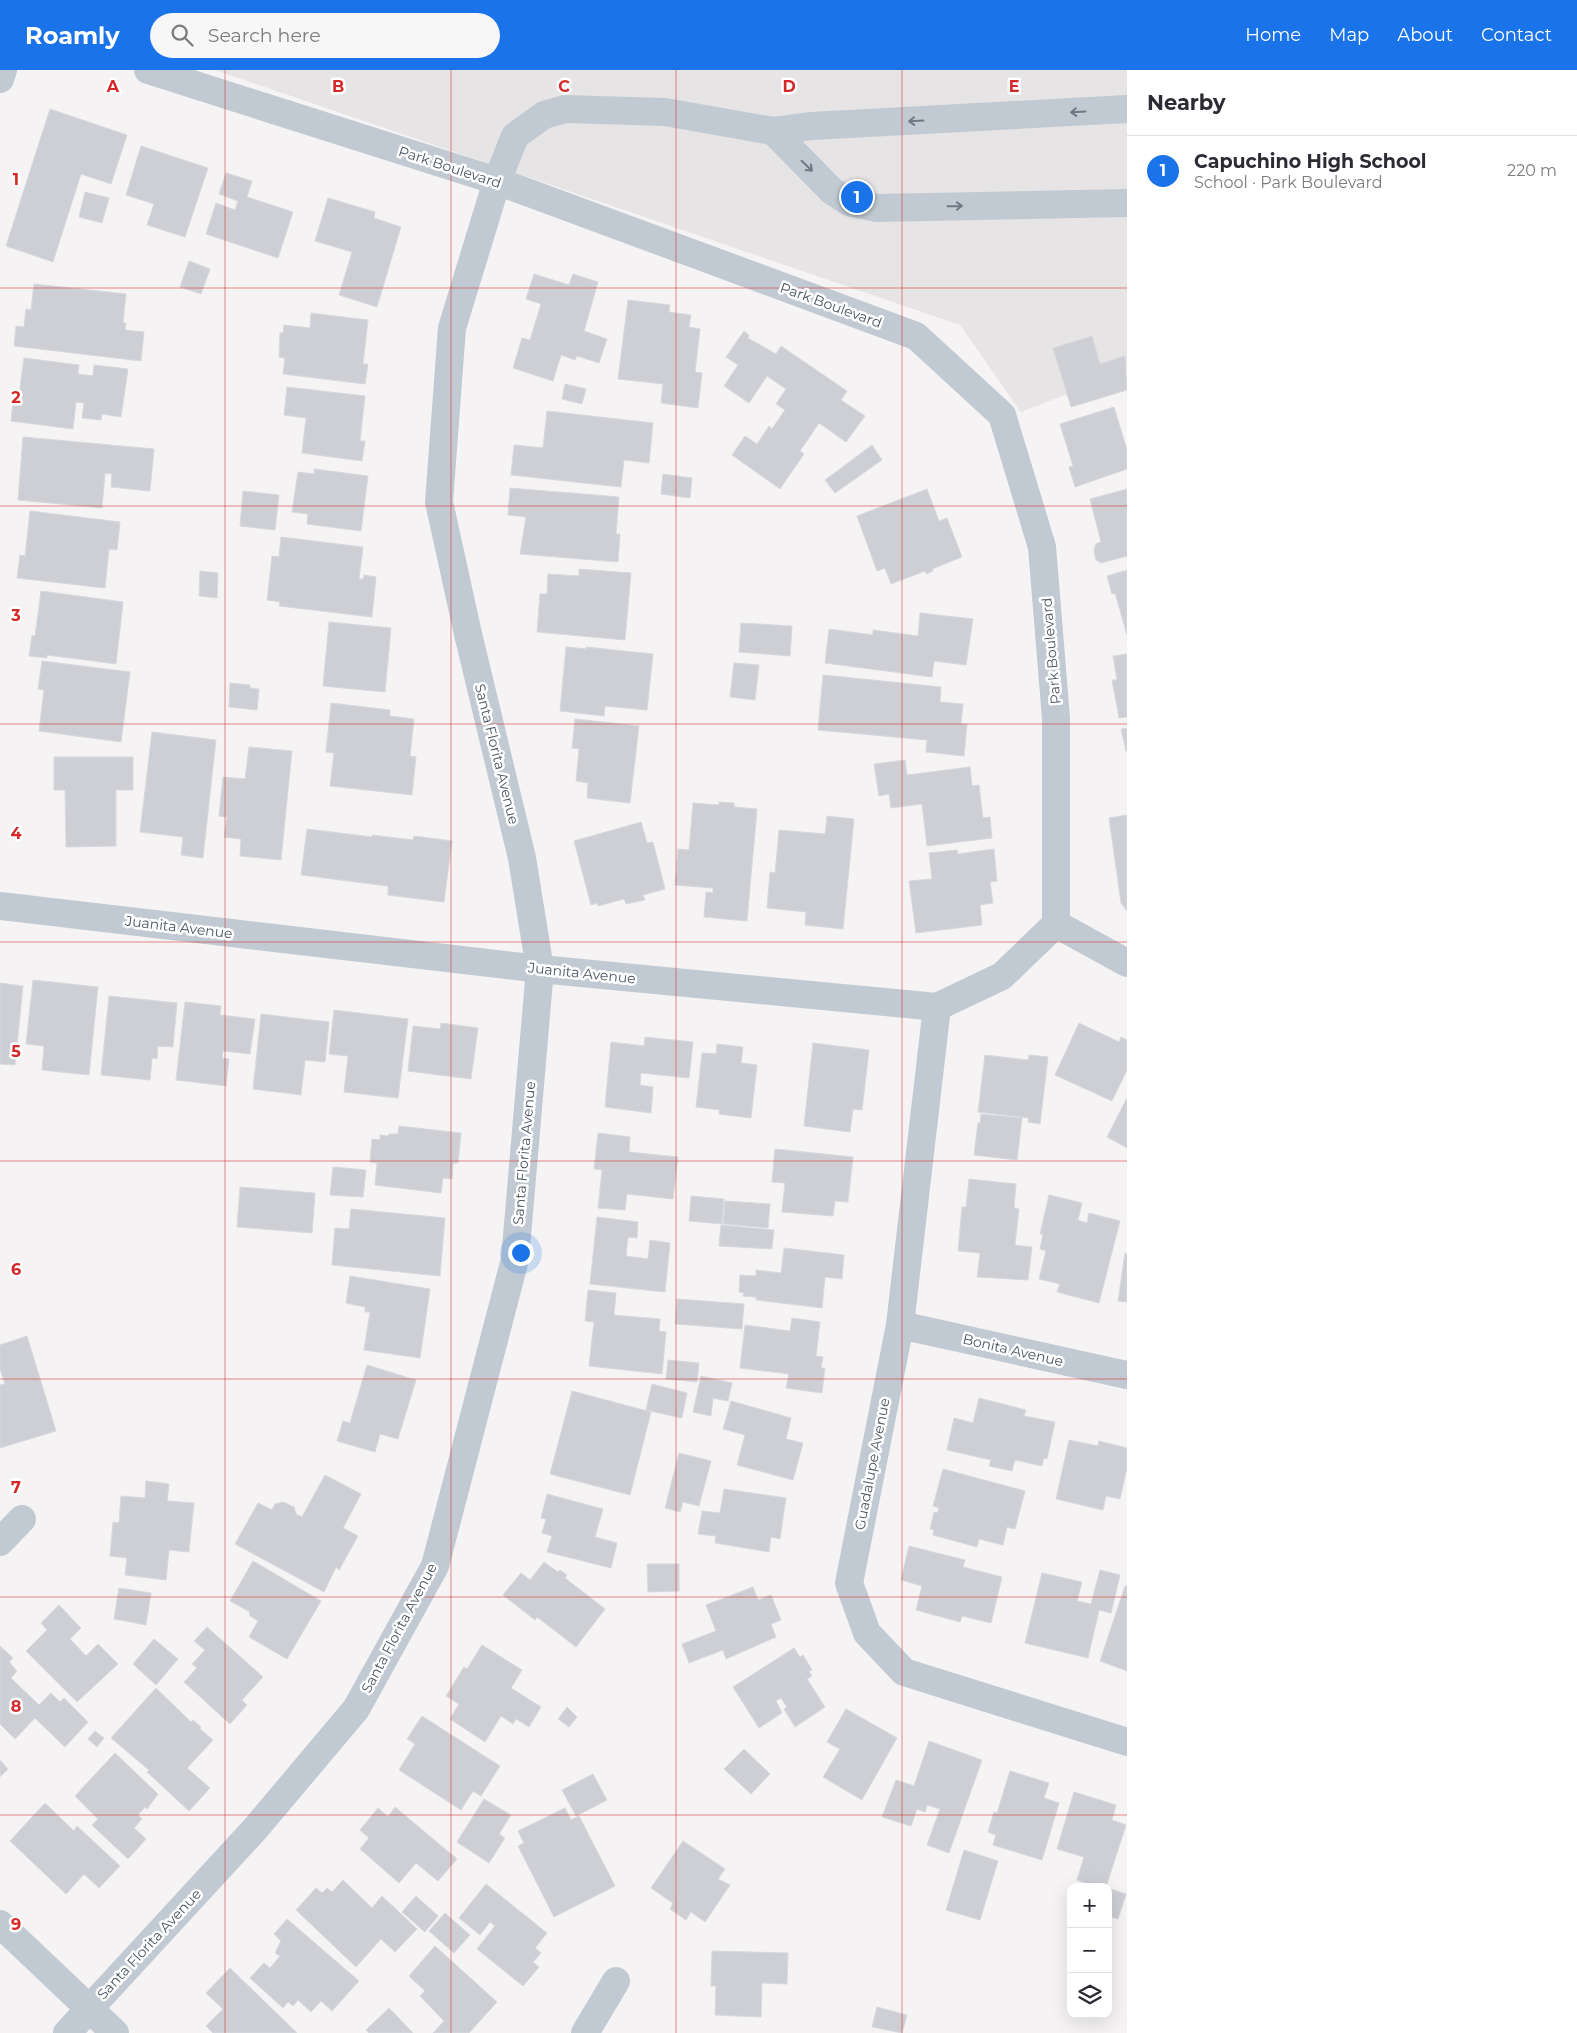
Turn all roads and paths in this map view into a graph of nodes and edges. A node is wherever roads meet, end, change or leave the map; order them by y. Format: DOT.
graph roads {
  1 [pos="2,70"];
  2 [pos="148,70"];
  3 [pos="0,79"];
  4 [pos="1127,109"];
  5 [pos="773,131"];
  6 [pos="497,181"];
  7 [pos="1127,203"];
  8 [pos="1,899"];
  9 [pos="1056,924"];
  10 [pos="1127,963"];
  11 [pos="540,969"];
  12 [pos="937,1007"];
  13 [pos="900,1325"];
  14 [pos="1127,1375"];
  15 [pos="22,1519"];
  16 [pos="0,1542"];
  17 [pos="1127,1742"];
  18 [pos="0,1924"];
  19 [pos="616,1981"];
  20 [pos="89,2008"];
  21 [pos="67,2033"];
  22 [pos="115,2033"];
  23 [pos="585,2033"];
  1 -- 3 [label="street"];
  2 -- 6 [label="street, Park Boulevard"];
  4 -- 5 [label="street, Santa Florita Avenue, one-way"];
  5 -- 6 [label="street, Santa Florita Avenue"];
  5 -- 7 [label="street, one-way"];
  6 -- 9 [label="street, Park Boulevard"];
  6 -- 11 [label="street, Santa Florita Avenue"];
  8 -- 11 [label="street, Juanita Avenue"];
  9 -- 10 [label="street"];
  9 -- 12 [label="street"];
  11 -- 12 [label="street, Juanita Avenue"];
  11 -- 20 [label="street, Santa Florita Avenue"];
  12 -- 13 [label="street, Guadalupe Avenue"];
  13 -- 14 [label="street, Bonita Avenue"];
  13 -- 17 [label="street, Guadalupe Avenue"];
  15 -- 16 [label="street"];
  18 -- 20 [label="street"];
  19 -- 23 [label="street"];
  20 -- 21 [label="street, Santa Florita Avenue"];
  20 -- 22 [label="street"];
}
